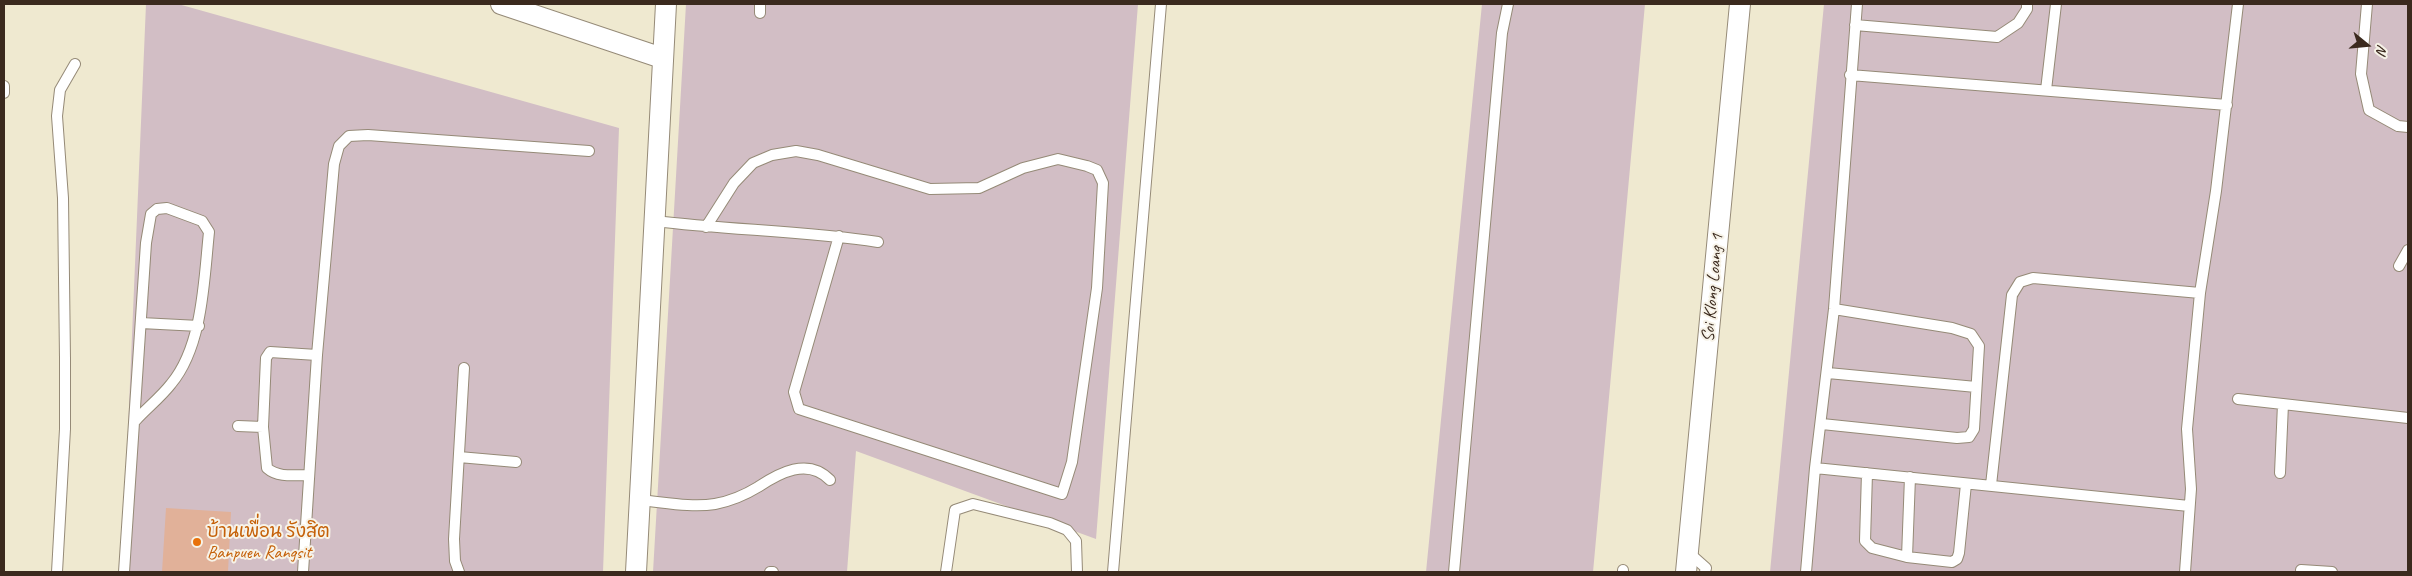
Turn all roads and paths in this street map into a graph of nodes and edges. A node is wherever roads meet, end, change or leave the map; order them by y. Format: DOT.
graph roads {
  1 [pos="501,4"];
  2 [pos="666,4"];
  3 [pos="1161,4"];
  4 [pos="1508,4"];
  5 [pos="1740,4"];
  6 [pos="1856,4"];
  7 [pos="2027,4"];
  8 [pos="2056,4"];
  9 [pos="2238,4"];
  10 [pos="2367,4"];
  11 [pos="1855,24"];
  12 [pos="662,58"];
  13 [pos="74,64"];
  14 [pos="1850,75"];
  15 [pos="4,86"];
  16 [pos="2046,90"];
  17 [pos="4,93"];
  18 [pos="2226,105"];
  19 [pos="2408,127"];
  20 [pos="589,151"];
  21 [pos="655,221"];
  22 [pos="706,227"];
  23 [pos="839,236"];
  24 [pos="878,242"];
  25 [pos="2408,250"];
  26 [pos="2399,266"];
  27 [pos="2200,293"];
  28 [pos="1834,309"];
  29 [pos="141,323"];
  30 [pos="199,326"];
  31 [pos="317,355"];
  32 [pos="464,368"];
  33 [pos="1828,373"];
  34 [pos="1976,387"];
  35 [pos="2238,400"];
  36 [pos="2283,404"];
  37 [pos="2408,418"];
  38 [pos="136,420"];
  39 [pos="1822,424"];
  40 [pos="238,426"];
  41 [pos="263,428"];
  42 [pos="459,457"];
  43 [pos="516,462"];
  44 [pos="1815,468"];
  45 [pos="1867,473"];
  46 [pos="2280,473"];
  47 [pos="309,475"];
  48 [pos="1910,477"];
  49 [pos="830,480"];
  50 [pos="1966,484"];
  51 [pos="1991,485"];
  52 [pos="639,500"];
  53 [pos="2189,506"];
  54 [pos="1688,552"];
  55 [pos="1907,557"];
  56 [pos="2301,570"];
  57 [pos="57,572"];
  58 [pos="124,572"];
  59 [pos="303,572"];
  60 [pos="459,572"];
  61 [pos="636,572"];
  62 [pos="946,572"];
  63 [pos="1077,572"];
  64 [pos="1113,572"];
  65 [pos="1454,572"];
  66 [pos="1686,572"];
  67 [pos="1705,572"];
  68 [pos="1806,572"];
  69 [pos="2185,572"];
  70 [pos="2332,572"];
  1 -- 12 [label="street"];
  2 -- 12 [label="street"];
  3 -- 64 [label="lane"];
  4 -- 65 [label="lane"];
  5 -- 54 [label="street, Soi Klong Loang 1"];
  6 -- 11 [label="lane"];
  7 -- 11 [label="lane"];
  8 -- 16 [label="lane"];
  9 -- 18 [label="lane"];
  10 -- 19 [label="lane"];
  11 -- 14 [label="lane"];
  12 -- 21 [label="street"];
  13 -- 57 [label="lane"];
  14 -- 16 [label="lane"];
  14 -- 28 [label="lane"];
  15 -- 17 [label="lane"];
  16 -- 18 [label="lane"];
  18 -- 27 [label="lane"];
  20 -- 31 [label="lane"];
  21 -- 22 [label="lane"];
  21 -- 52 [label="street"];
  22 -- 23 [label="lane"];
  22 -- 23 [label="lane"];
  23 -- 24 [label="lane"];
  25 -- 26 [label="lane"];
  27 -- 51 [label="lane"];
  27 -- 53 [label="lane"];
  28 -- 33 [label="lane"];
  28 -- 34 [label="lane"];
  29 -- 30 [label="lane"];
  29 -- 30 [label="lane"];
  29 -- 38 [label="lane"];
  30 -- 38 [label="lane"];
  31 -- 41 [label="lane"];
  31 -- 47 [label="lane"];
  32 -- 42 [label="lane"];
  33 -- 34 [label="lane"];
  33 -- 39 [label="lane"];
  34 -- 39 [label="lane"];
  35 -- 36 [label="lane"];
  36 -- 37 [label="lane"];
  36 -- 46 [label="lane"];
  38 -- 58 [label="lane"];
  39 -- 44 [label="lane"];
  40 -- 41 [label="lane"];
  41 -- 47 [label="lane"];
  42 -- 43 [label="lane"];
  42 -- 60 [label="lane"];
  44 -- 45 [label="lane"];
  44 -- 68 [label="lane"];
  45 -- 48 [label="lane"];
  45 -- 55 [label="lane"];
  47 -- 59 [label="lane"];
  48 -- 50 [label="lane"];
  48 -- 55 [label="lane"];
  49 -- 52 [label="lane"];
  50 -- 51 [label="lane"];
  50 -- 55 [label="lane"];
  51 -- 53 [label="lane"];
  52 -- 61 [label="street"];
  53 -- 69 [label="lane"];
  54 -- 66 [label="street, Soi Klong Loang 1"];
  54 -- 67 [label="lane"];
  56 -- 70 [label="lane"];
  62 -- 63 [label="lane"];
}
